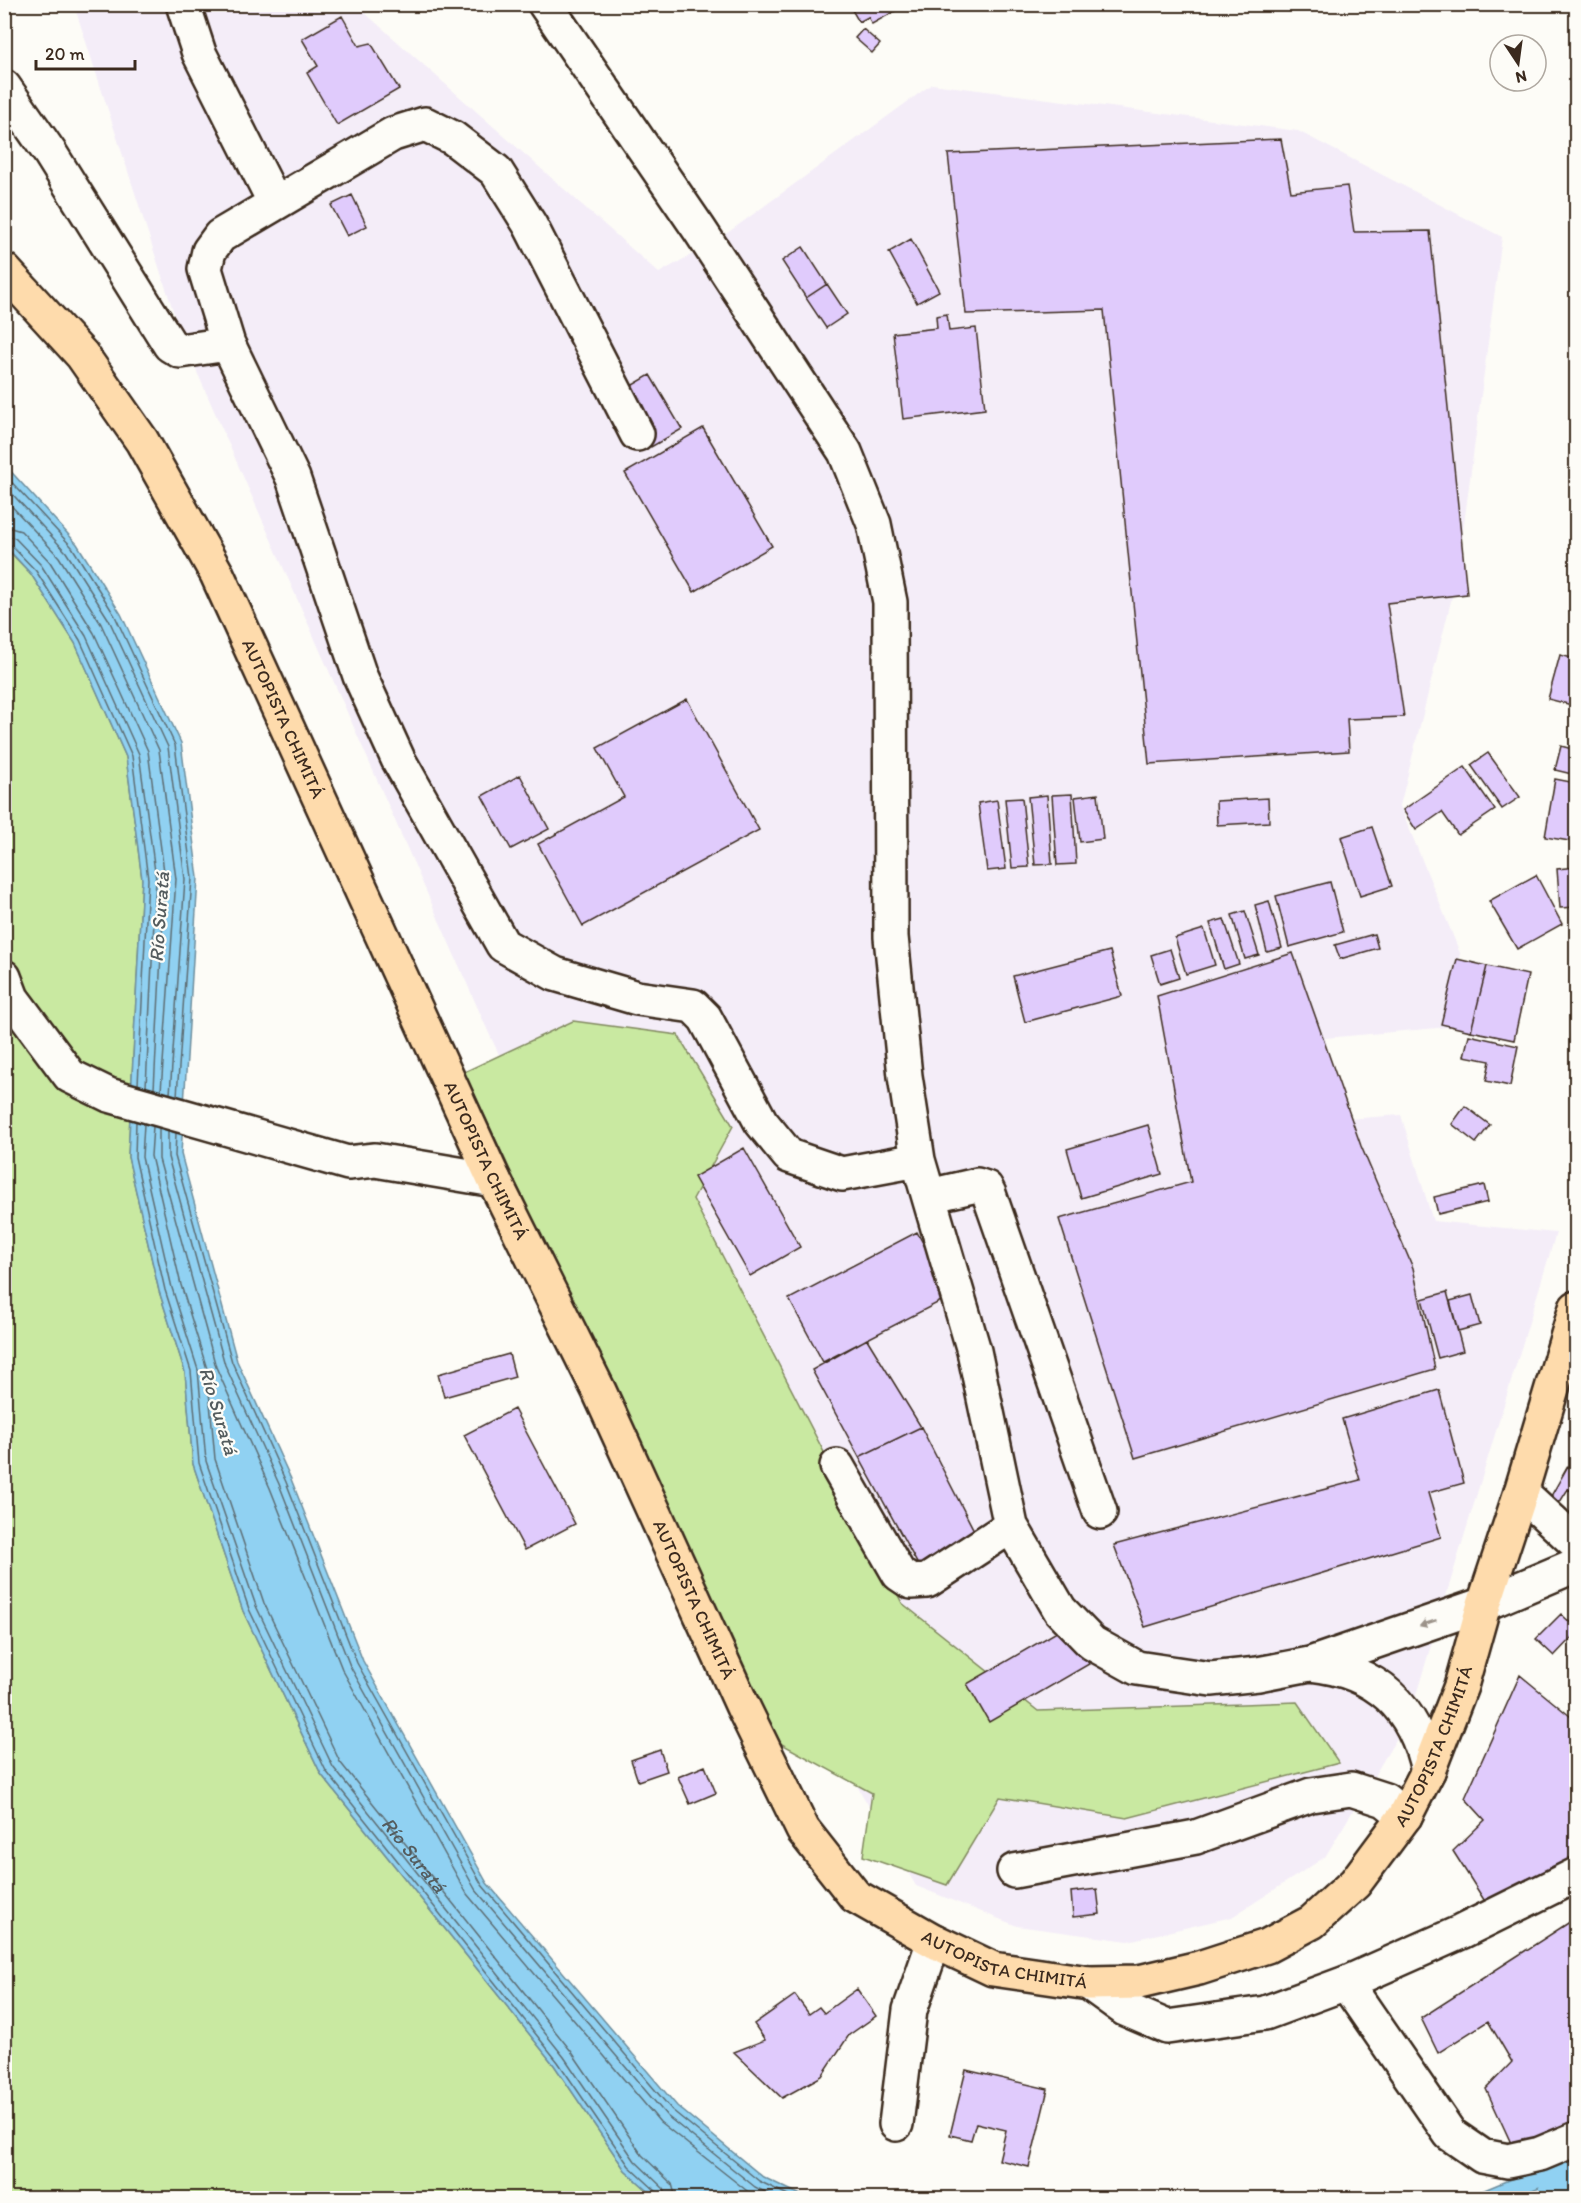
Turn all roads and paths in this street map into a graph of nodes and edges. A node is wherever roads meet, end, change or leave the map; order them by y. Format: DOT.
graph roads {
  1 [pos="183,4"];
  2 [pos="545,4"];
  3 [pos="4,87"];
  4 [pos="275,203"];
  5 [pos="4,270"];
  6 [pos="228,344"];
  7 [pos="637,434"];
  8 [pos="4,977"];
  9 [pos="918,1160"];
  10 [pos="494,1180"];
  11 [pos="929,1196"];
  12 [pos="1576,1308"];
  13 [pos="837,1466"];
  14 [pos="1521,1492"];
  15 [pos="1100,1512"];
  16 [pos="1011,1526"];
  17 [pos="1576,1542"];
  18 [pos="1576,1565"];
  19 [pos="1484,1605"];
  20 [pos="1310,1664"];
  21 [pos="1428,1771"];
  22 [pos="1405,1816"];
  23 [pos="1014,1871"];
  24 [pos="1576,1875"];
  25 [pos="934,1941"];
  26 [pos="1089,1983"];
  27 [pos="1346,1983"];
  28 [pos="896,2124"];
  29 [pos="1576,2139"];
  1 -- 4 [label="street"];
  2 -- 9 [label="street"];
  3 -- 6 [label="street"];
  4 -- 6 [label="street"];
  4 -- 7 [label="street"];
  5 -- 10 [label="highway, AUTOPISTA CHIMITÁ"];
  6 -- 9 [label="street"];
  8 -- 10 [label="street"];
  9 -- 11 [label="street"];
  10 -- 25 [label="highway, AUTOPISTA CHIMITÁ"];
  11 -- 15 [label="street"];
  11 -- 16 [label="street"];
  12 -- 14 [label="highway, AUTOPISTA CHIMITÁ"];
  13 -- 16 [label="street"];
  14 -- 17 [label="street"];
  14 -- 19 [label="highway, AUTOPISTA CHIMITÁ"];
  16 -- 20 [label="street"];
  18 -- 19 [label="street"];
  19 -- 20 [label="street, one-way"];
  19 -- 21 [label="highway, AUTOPISTA CHIMITÁ"];
  20 -- 21 [label="street"];
  21 -- 22 [label="highway, AUTOPISTA CHIMITÁ"];
  22 -- 23 [label="street"];
  22 -- 26 [label="highway, AUTOPISTA CHIMITÁ"];
  24 -- 27 [label="street"];
  25 -- 26 [label="highway, AUTOPISTA CHIMITÁ"];
  25 -- 28 [label="street"];
  26 -- 27 [label="street"];
  27 -- 29 [label="street"];
}
